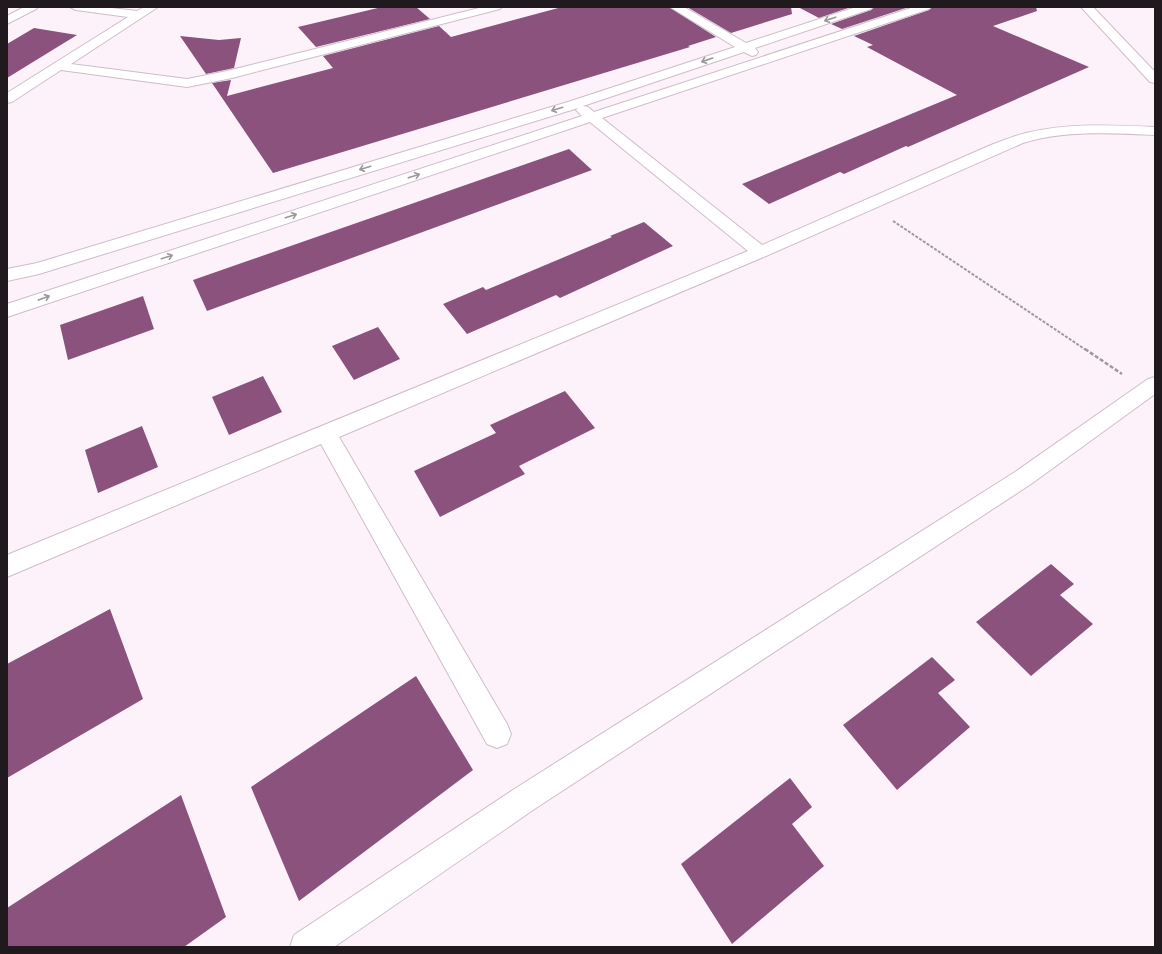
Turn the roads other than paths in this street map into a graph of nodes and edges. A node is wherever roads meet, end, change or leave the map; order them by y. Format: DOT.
graph roads {
  1 [pos="32,7"];
  2 [pos="76,7"];
  3 [pos="152,7"];
  4 [pos="496,7"];
  5 [pos="676,7"];
  6 [pos="867,7"];
  7 [pos="925,7"];
  8 [pos="1086,7"];
  9 [pos="139,15"];
  10 [pos="7,21"];
  11 [pos="744,47"];
  12 [pos="765,60"];
  13 [pos="58,66"];
  14 [pos="1155,80"];
  15 [pos="7,99"];
  16 [pos="576,104"];
  17 [pos="592,118"];
  18 [pos="1155,131"];
  19 [pos="760,252"];
  20 [pos="7,275"];
  21 [pos="7,311"];
  22 [pos="1151,387"];
  23 [pos="326,432"];
  24 [pos="7,566"];
  25 [pos="497,734"];
  26 [pos="306,947"];
  1 -- 10 [label="street"];
  2 -- 9 [label="street"];
  3 -- 9 [label="street"];
  4 -- 13 [label="street"];
  5 -- 11 [label="street"];
  6 -- 11 [label="street, one-way"];
  7 -- 12 [label="street"];
  8 -- 14 [label="street"];
  9 -- 13 [label="street"];
  11 -- 12 [label="street"];
  11 -- 16 [label="street, one-way"];
  12 -- 17 [label="street"];
  13 -- 15 [label="street"];
  16 -- 17 [label="street"];
  16 -- 20 [label="street, one-way"];
  17 -- 19 [label="street"];
  21 -- 17 [label="street, one-way"];
  18 -- 19 [label="street"];
  19 -- 23 [label="street"];
  22 -- 26 [label="street"];
  23 -- 24 [label="street"];
  23 -- 25 [label="street"];
}
